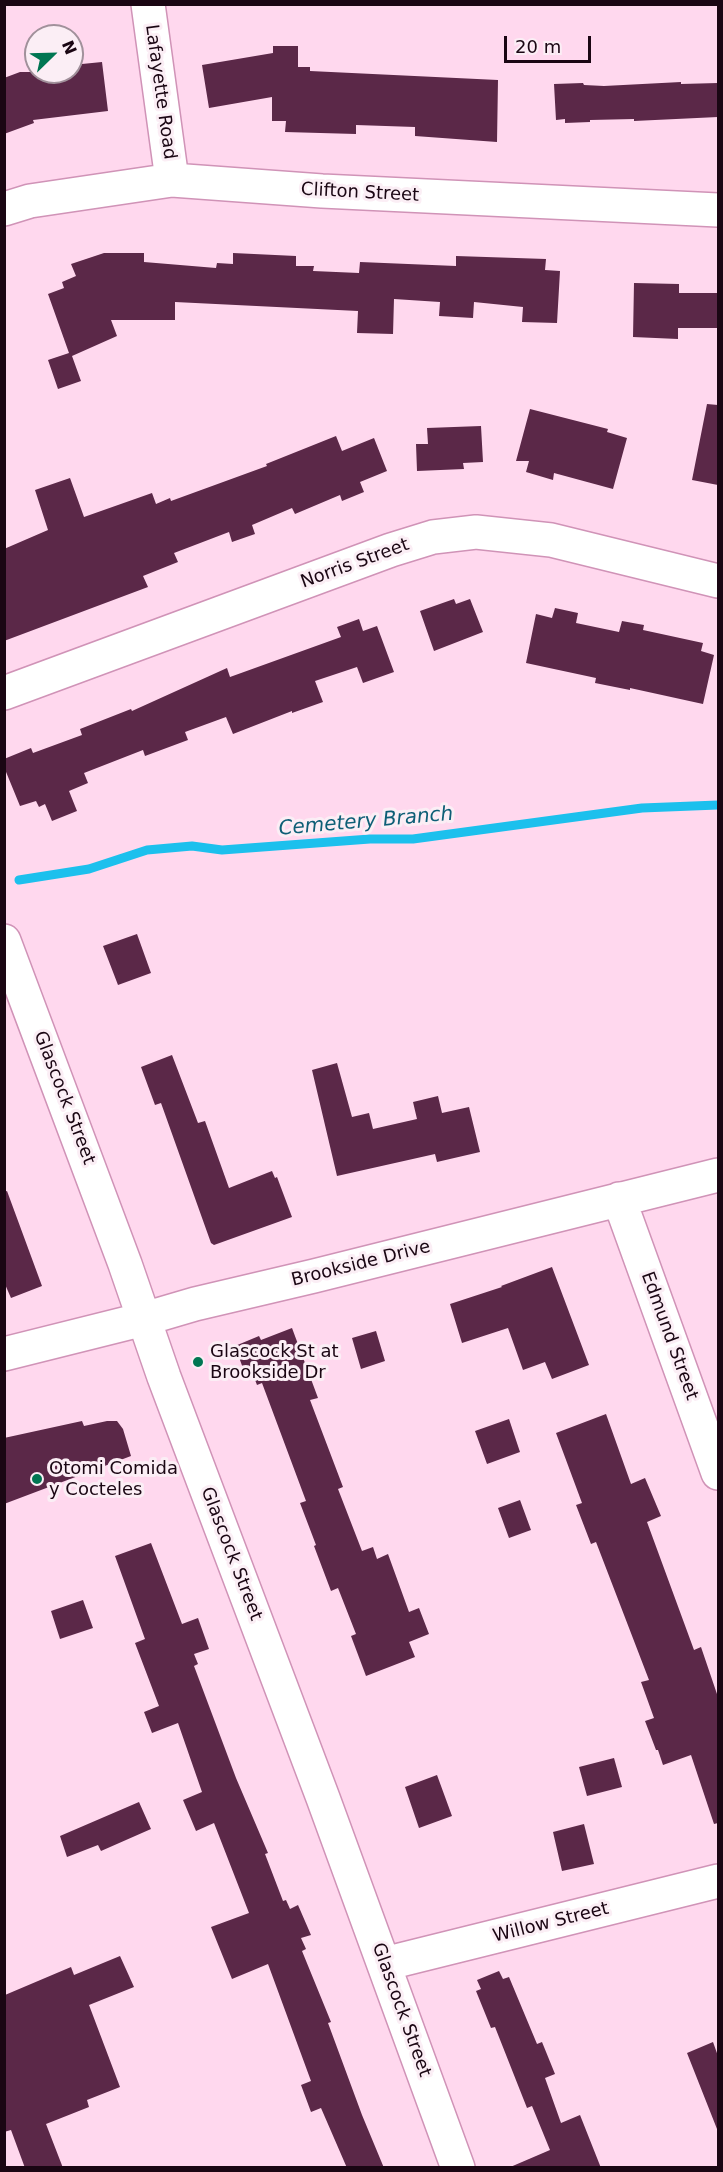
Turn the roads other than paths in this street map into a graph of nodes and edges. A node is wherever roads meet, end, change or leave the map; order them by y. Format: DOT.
graph roads {
  1 [pos="148,4"];
  2 [pos="172,180"];
  3 [pos="4,209"];
  4 [pos="718,210"];
  5 [pos="718,581"];
  6 [pos="4,693"];
  7 [pos="4,941"];
  8 [pos="718,1175"];
  9 [pos="619,1199"];
  10 [pos="144,1319"];
  11 [pos="4,1354"];
  12 [pos="718,1473"];
  13 [pos="718,1881"];
  14 [pos="384,1964"];
  15 [pos="458,2168"];
  1 -- 2 [label="street, Lafayette Road"];
  2 -- 3 [label="street, Clifton Street"];
  2 -- 4 [label="street, Clifton Street"];
  5 -- 6 [label="street, Norris Street"];
  7 -- 10 [label="street, Glascock Street"];
  8 -- 9 [label="street, Brookside Drive"];
  9 -- 10 [label="street, Brookside Drive"];
  9 -- 12 [label="street, Edmund Street"];
  10 -- 11 [label="street, Brookside Drive"];
  10 -- 14 [label="street, Glascock Street"];
  13 -- 14 [label="street, Willow Street"];
  14 -- 15 [label="street, Glascock Street"];
}
